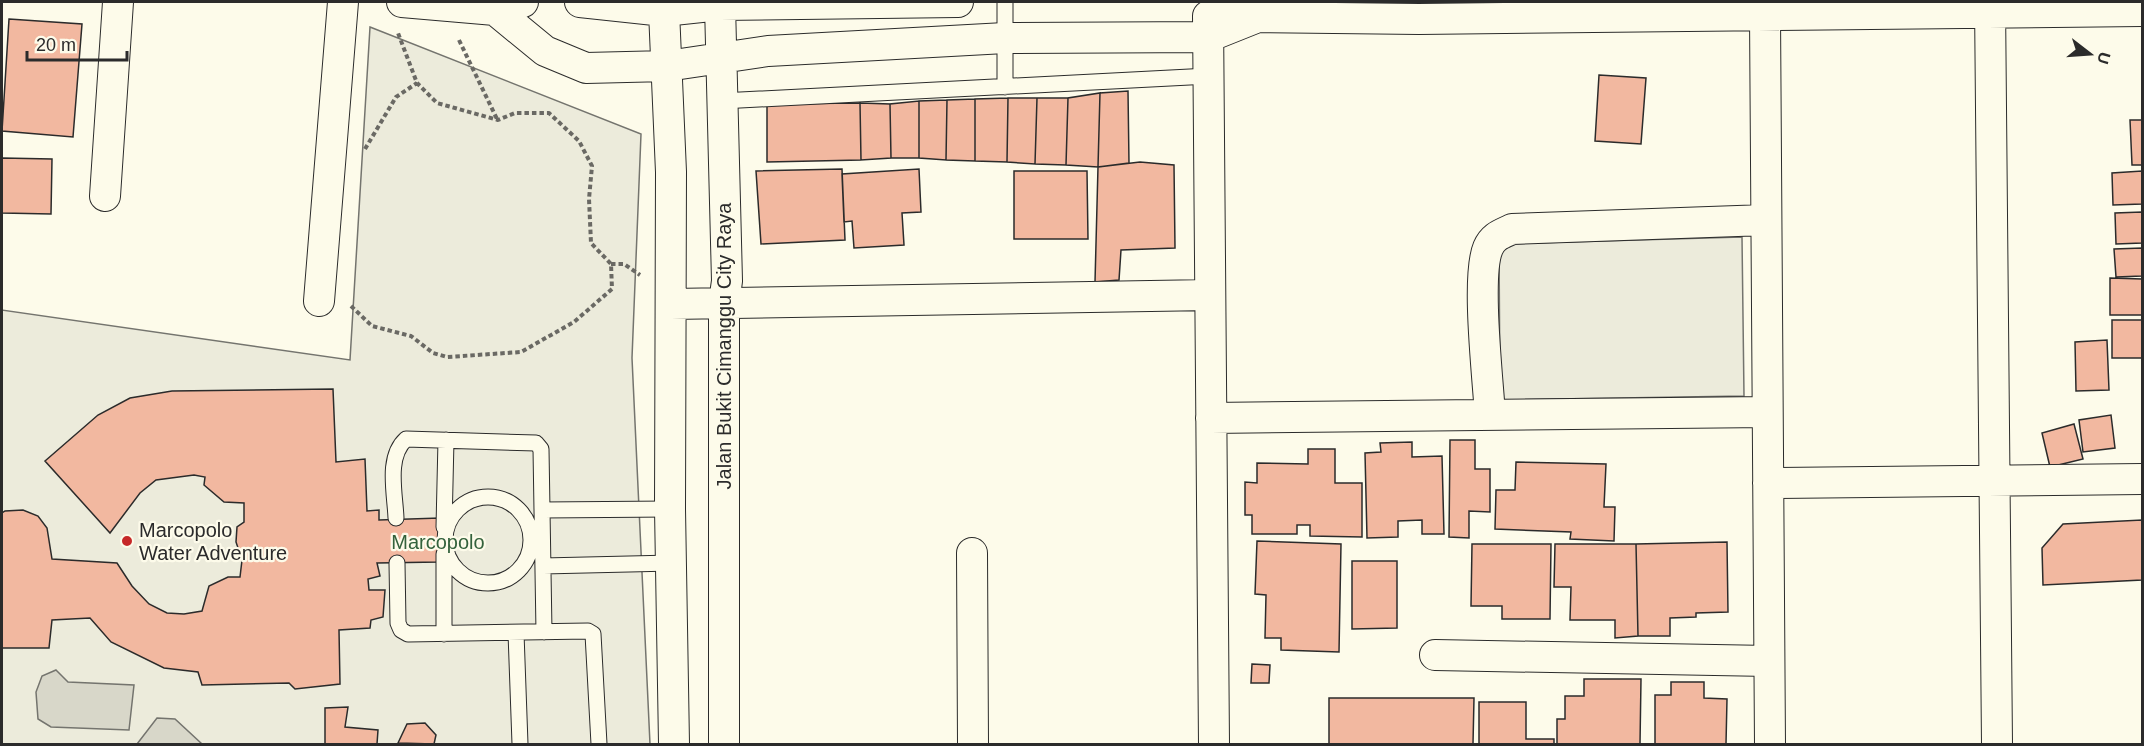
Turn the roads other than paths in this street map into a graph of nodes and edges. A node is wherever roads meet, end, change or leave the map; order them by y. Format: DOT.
graph roads {
  1 [pos="118,2"];
  2 [pos="342,2"];
  3 [pos="404,2"];
  4 [pos="523,2"];
  5 [pos="580,2"];
  6 [pos="958,2"];
  7 [pos="1005,2"];
  8 [pos="1208,2"];
  9 [pos="1215,2"];
  10 [pos="720,3"];
  11 [pos="1990,7"];
  12 [pos="495,10"];
  13 [pos="1419,10"];
  14 [pos="663,11"];
  15 [pos="2142,11"];
  16 [pos="1764,15"];
  17 [pos="1258,17"];
  18 [pos="1208,37"];
  19 [pos="1005,38"];
  20 [pos="721,58"];
  21 [pos="667,66"];
  22 [pos="1209,76"];
  23 [pos="1005,87"];
  24 [pos="720,101"];
  25 [pos="105,196"];
  26 [pos="1766,220"];
  27 [pos="1210,296"];
  28 [pos="319,301"];
  29 [pos="724,302"];
  30 [pos="671,304"];
  31 [pos="1767,412"];
  32 [pos="1490,415"];
  33 [pos="1211,418"];
  34 [pos="446,440"];
  35 [pos="2142,479"];
  36 [pos="1994,481"];
  37 [pos="1768,483"];
  38 [pos="670,509"];
  39 [pos="542,510"];
  40 [pos="396,518"];
  41 [pos="444,539"];
  42 [pos="537,539"];
  43 [pos="972,553"];
  44 [pos="397,562"];
  45 [pos="672,563"];
  46 [pos="543,566"];
  47 [pos="544,632"];
  48 [pos="516,633"];
  49 [pos="444,634"];
  50 [pos="1434,656"];
  51 [pos="1769,661"];
  52 [pos="520,744"];
  53 [pos="599,744"];
  54 [pos="674,744"];
  55 [pos="724,744"];
  56 [pos="974,744"];
  57 [pos="1214,744"];
  58 [pos="1770,744"];
  59 [pos="1997,744"];
  1 -- 25 [label="street"];
  2 -- 28 [label="street"];
  3 -- 12 [label="street"];
  4 -- 12 [label="street"];
  5 -- 14 [label="street"];
  6 -- 10 [label="street"];
  7 -- 19 [label="lane"];
  8 -- 18 [label="street"];
  9 -- 17 [label="street"];
  10 -- 14 [label="street"];
  10 -- 20 [label="street, Jalan Bukit Cimanggu City Raya"];
  11 -- 15 [label="street"];
  11 -- 16 [label="street"];
  11 -- 36 [label="street"];
  12 -- 21 [label="street"];
  13 -- 16 [label="street"];
  13 -- 17 [label="street"];
  14 -- 21 [label="street"];
  16 -- 26 [label="street"];
  17 -- 18 [label="street"];
  18 -- 19 [label="street"];
  18 -- 22 [label="street"];
  19 -- 20 [label="street"];
  19 -- 23 [label="lane"];
  20 -- 21 [label="street"];
  20 -- 24 [label="street, Jalan Bukit Cimanggu City Raya"];
  21 -- 30 [label="street"];
  22 -- 23 [label="lane"];
  22 -- 27 [label="street"];
  23 -- 24 [label="lane"];
  24 -- 29 [label="street, Jalan Bukit Cimanggu City Raya"];
  26 -- 31 [label="street"];
  26 -- 32 [label="street"];
  27 -- 29 [label="street"];
  27 -- 33 [label="street"];
  29 -- 30 [label="street"];
  29 -- 55 [label="street, Jalan Bukit Cimanggu City Raya"];
  30 -- 38 [label="street"];
  31 -- 32 [label="street"];
  31 -- 37 [label="street"];
  32 -- 33 [label="street"];
  33 -- 57 [label="street"];
  34 -- 39 [label="lane"];
  34 -- 40 [label="lane"];
  34 -- 41 [label="lane"];
  35 -- 36 [label="street"];
  36 -- 37 [label="street"];
  36 -- 59 [label="street"];
  37 -- 51 [label="street"];
  38 -- 39 [label="lane"];
  38 -- 45 [label="street"];
  39 -- 42 [label="lane"];
  41 -- 42 [label="lane"];
  41 -- 42 [label="lane"];
  41 -- 49 [label="lane"];
  42 -- 46 [label="lane"];
  43 -- 56 [label="street"];
  44 -- 49 [label="lane"];
  45 -- 46 [label="lane"];
  45 -- 54 [label="street"];
  46 -- 47 [label="lane"];
  47 -- 48 [label="lane"];
  47 -- 53 [label="lane"];
  48 -- 49 [label="lane"];
  48 -- 52 [label="lane"];
  50 -- 51 [label="street"];
  51 -- 58 [label="street"];
}
